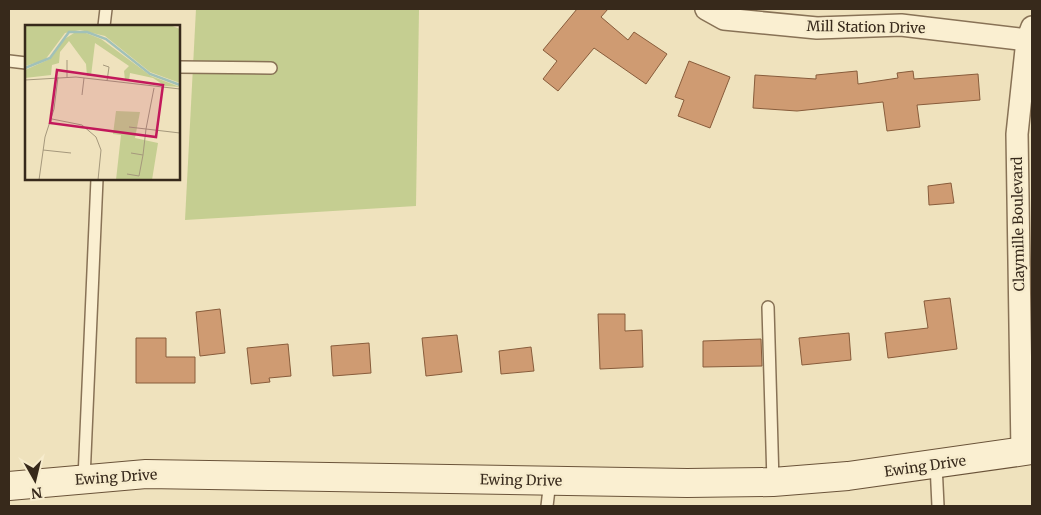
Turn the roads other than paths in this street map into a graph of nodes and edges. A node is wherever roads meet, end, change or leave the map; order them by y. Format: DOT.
graph roads {
  1 [pos="106,9"];
  2 [pos="706,9"];
  3 [pos="104,25"];
  4 [pos="1030,34"];
  5 [pos="9,62"];
  6 [pos="25,63"];
  7 [pos="180,68"];
  8 [pos="271,68"];
  9 [pos="97,180"];
  10 [pos="768,307"];
  11 [pos="1027,451"];
  12 [pos="936,464"];
  13 [pos="84,479"];
  14 [pos="773,482"];
  15 [pos="9,486"];
  16 [pos="549,493"];
  17 [pos="938,506"];
  1 -- 3 [label="lane"];
  2 -- 4 [label="street, Mill Station Drive"];
  4 -- 11 [label="street, Claymille Boulevard"];
  5 -- 6 [label="lane"];
  7 -- 8 [label="lane"];
  9 -- 13 [label="lane"];
  10 -- 14 [label="lane"];
  11 -- 12 [label="street, Ewing Drive"];
  12 -- 14 [label="street, Ewing Drive"];
  12 -- 17 [label="lane"];
  13 -- 15 [label="street, Ewing Drive"];
  13 -- 16 [label="street, Ewing Drive"];
  14 -- 16 [label="street, Ewing Drive"];
}
